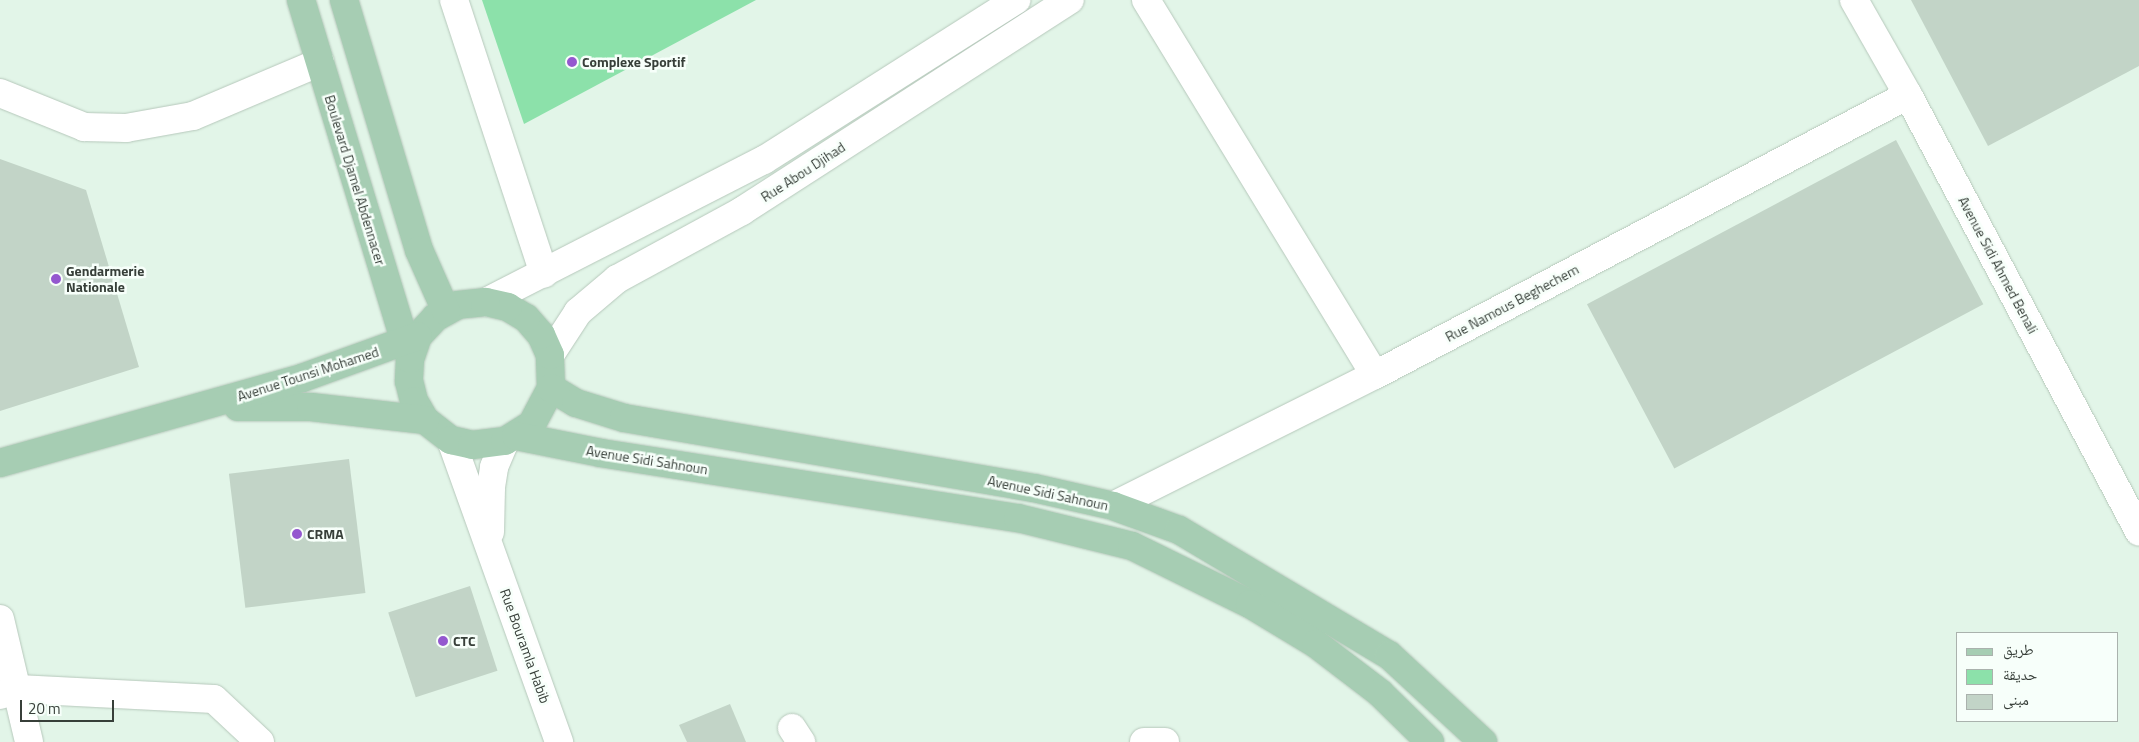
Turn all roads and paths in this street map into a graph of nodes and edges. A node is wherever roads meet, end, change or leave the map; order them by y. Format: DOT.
graph roads {
  1 [pos="301,0"];
  2 [pos="344,0"];
  3 [pos="454,0"];
  4 [pos="1016,0"];
  5 [pos="1070,0"];
  6 [pos="1146,0"];
  7 [pos="1854,0"];
  8 [pos="320,62"];
  9 [pos="0,93"];
  10 [pos="1908,95"];
  11 [pos="544,274"];
  12 [pos="486,302"];
  13 [pos="446,311"];
  14 [pos="411,346"];
  15 [pos="550,355"];
  16 [pos="1374,375"];
  17 [pos="551,388"];
  18 [pos="196,409"];
  19 [pos="425,420"];
  20 [pos="511,439"];
  21 [pos="452,440"];
  22 [pos="0,463"];
  23 [pos="1114,506"];
  24 [pos="2139,532"];
  25 [pos="491,551"];
  26 [pos="0,618"];
  27 [pos="9,692"];
  28 [pos="29,742"];
  29 [pos="260,742"];
  30 [pos="559,742"];
  31 [pos="1144,742"];
  32 [pos="1165,742"];
  33 [pos="1430,742"];
  34 [pos="1483,742"];
  1 -- 8 [label="main road, Boulevard Djamel Abdennacer"];
  2 -- 13 [label="main road"];
  3 -- 11 [label="street"];
  4 -- 11 [label="street, Rue Abou Djihad"];
  5 -- 15 [label="street, Rue Abou Djihad"];
  6 -- 16 [label="street"];
  7 -- 10 [label="street, Avenue Sidi Ahmed Benali"];
  8 -- 9 [label="street"];
  8 -- 14 [label="main road, Boulevard Djamel Abdennacer"];
  10 -- 16 [label="street, Rue Namous Beghechem"];
  10 -- 24 [label="street, Avenue Sidi Ahmed Benali"];
  11 -- 12 [label="street, Rue Abou Djihad"];
  12 -- 13 [label="main road"];
  12 -- 15 [label="main road"];
  13 -- 14 [label="main road"];
  14 -- 18 [label="main road, Avenue Tounsi Mohamed"];
  14 -- 19 [label="main road"];
  15 -- 17 [label="main road"];
  16 -- 23 [label="street, Rue Namous Beghechem"];
  17 -- 20 [label="main road"];
  17 -- 23 [label="main road, Avenue Sidi Sahnoun"];
  18 -- 19 [label="main road, Avenue Tounsi Mohamed"];
  18 -- 22 [label="main road, Avenue Tounsi Mohamed"];
  19 -- 21 [label="main road"];
  20 -- 21 [label="main road"];
  20 -- 25 [label="street"];
  20 -- 33 [label="main road, Avenue Sidi Sahnoun"];
  21 -- 25 [label="street, Rue Bouramla Habib"];
  23 -- 34 [label="main road, Avenue Sidi Sahnoun"];
  25 -- 30 [label="street, Rue Bouramla Habib"];
  26 -- 27 [label="street"];
  27 -- 28 [label="street"];
  27 -- 29 [label="street"];
  31 -- 32 [label="street"];
}
